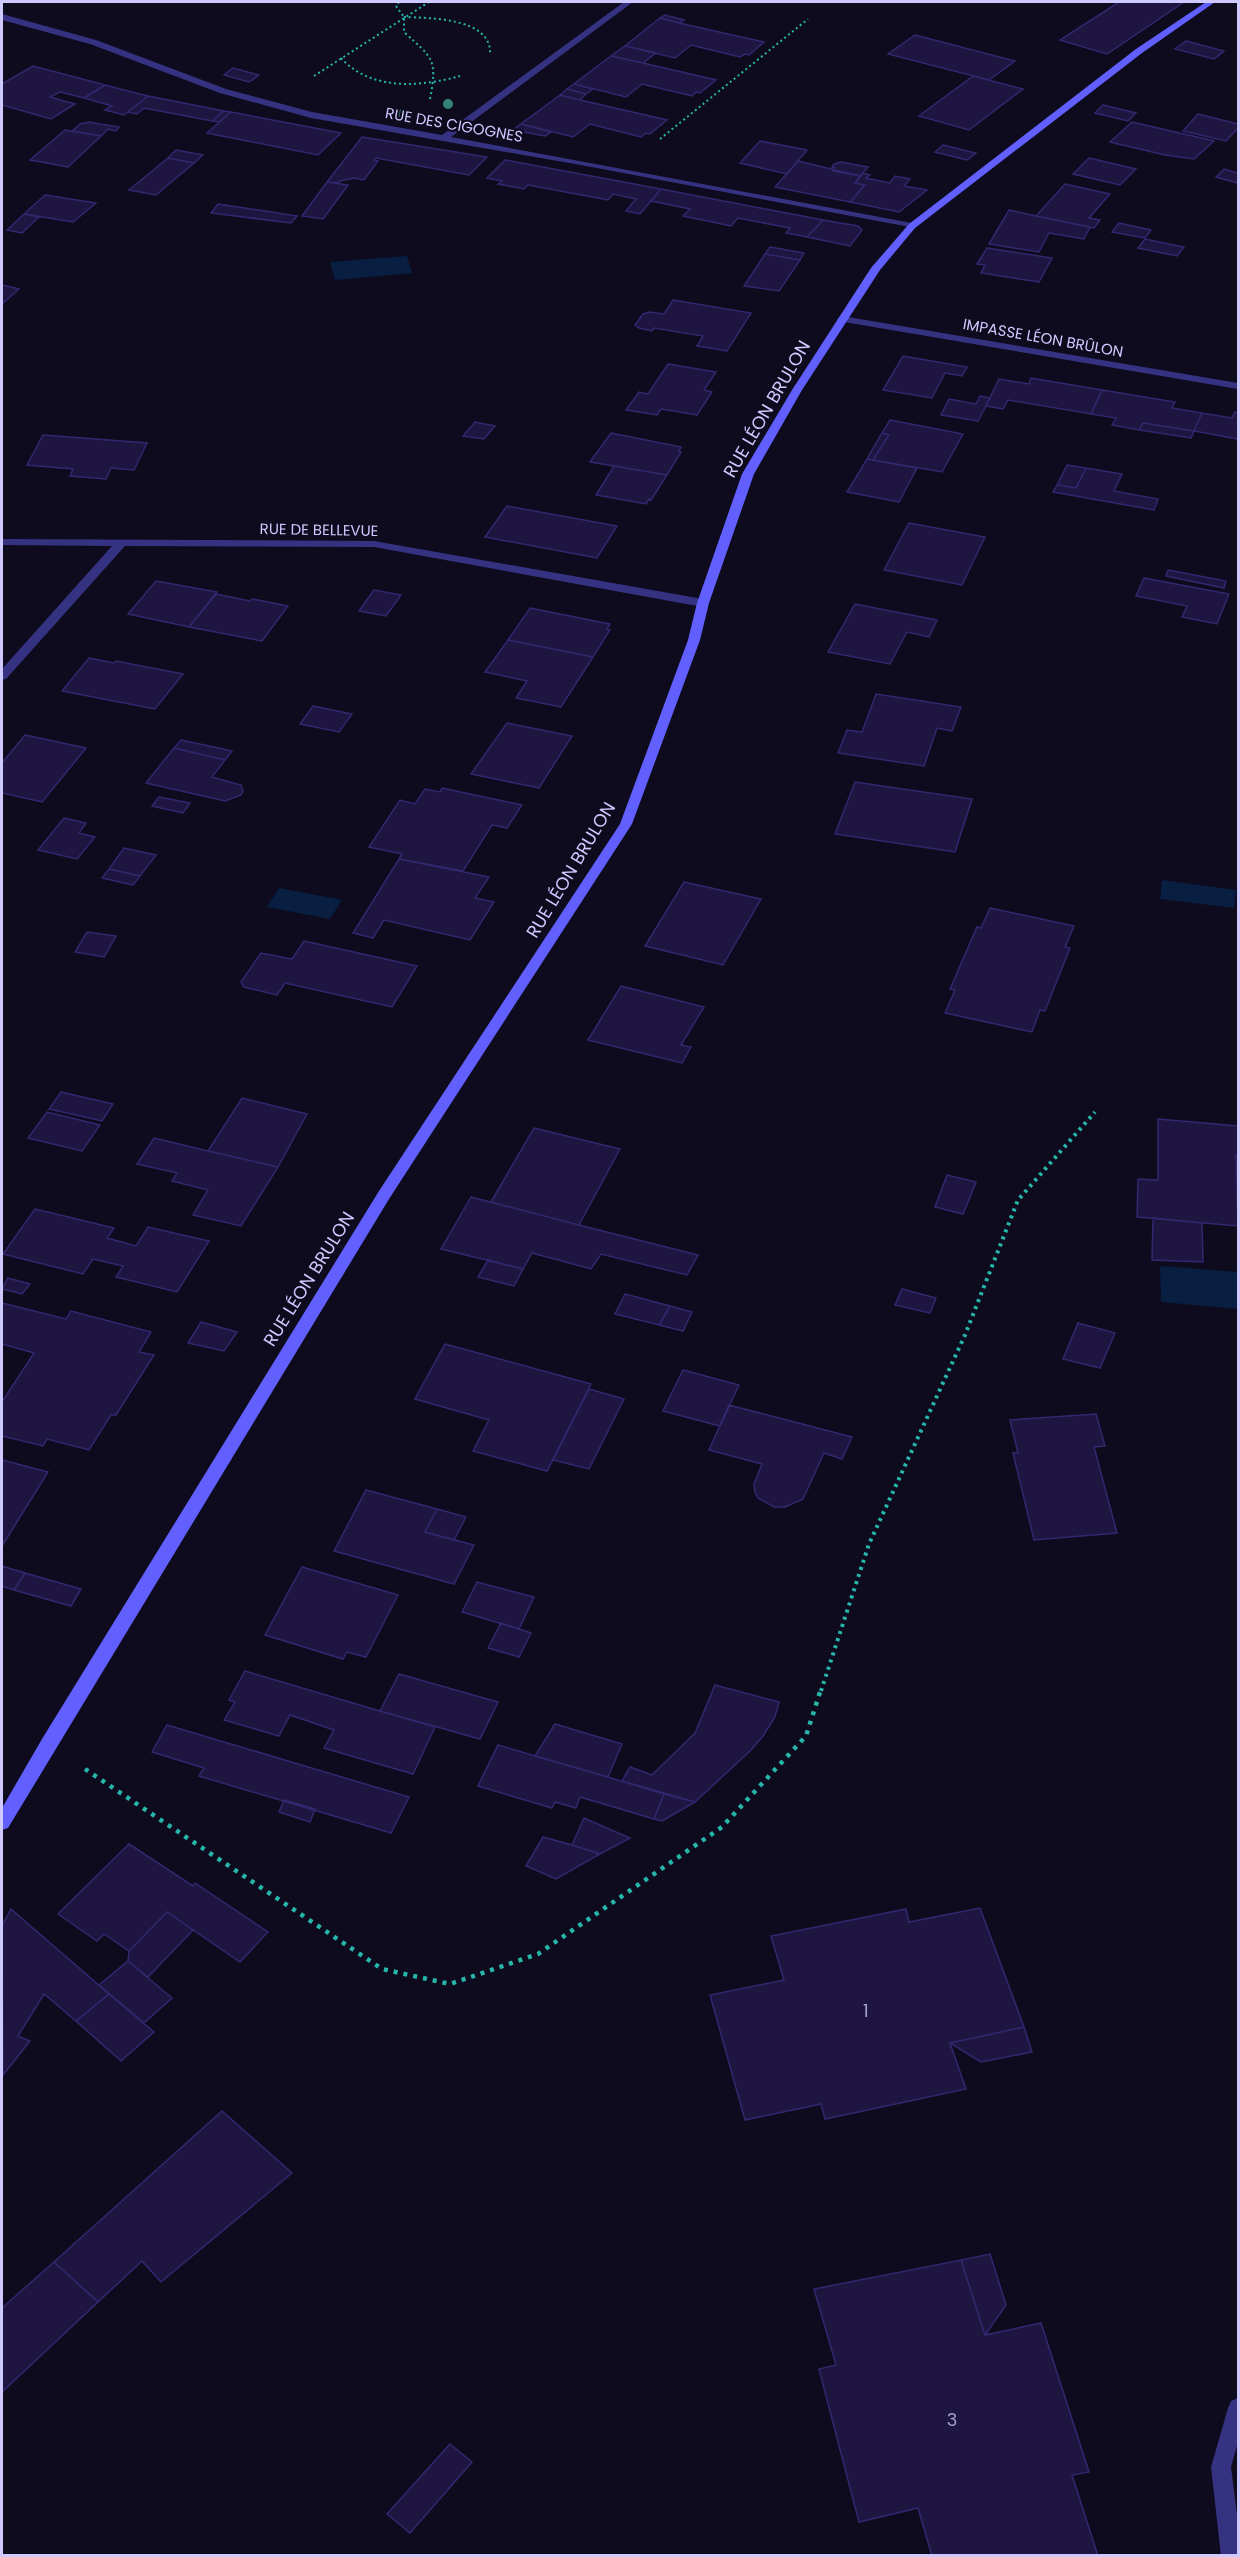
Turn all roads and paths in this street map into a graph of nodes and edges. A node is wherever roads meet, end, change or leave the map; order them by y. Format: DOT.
graph roads {
  1 [pos="399,2"];
  2 [pos="429,2"];
  3 [pos="629,2"];
  4 [pos="1211,2"];
  5 [pos="2,17"];
  6 [pos="404,17"];
  7 [pos="808,19"];
  8 [pos="341,58"];
  9 [pos="489,59"];
  10 [pos="462,75"];
  11 [pos="434,82"];
  12 [pos="270,105"];
  13 [pos="442,139"];
  14 [pos="621,170"];
  15 [pos="912,226"];
  16 [pos="842,320"];
  17 [pos="1239,386"];
  18 [pos="2,542"];
  19 [pos="122,542"];
  20 [pos="703,603"];
  21 [pos="2,676"];
  22 [pos="1095,1112"];
  23 [pos="48,1744"];
  24 [pos="2,1823"];
  25 [pos="1239,2408"];
  26 [pos="1232,2556"];
  1 -- 6 [label="path"];
  2 -- 6 [label="path"];
  3 -- 13 [label="street"];
  4 -- 15 [label="street, RUE LÉON BRULON"];
  5 -- 12 [label="street, RUE DES CIGOGNES"];
  6 -- 8 [label="path"];
  6 -- 9 [label="path"];
  6 -- 11 [label="path"];
  7 -- 14 [label="path"];
  8 -- 11 [label="path"];
  8 -- 12 [label="path"];
  10 -- 11 [label="path"];
  11 -- 13 [label="path"];
  12 -- 13 [label="street, RUE DES CIGOGNES"];
  13 -- 14 [label="street, RUE DES CIGOGNES"];
  14 -- 15 [label="street, RUE DES CIGOGNES"];
  15 -- 16 [label="street, RUE LÉON BRULON"];
  16 -- 17 [label="street, IMPASSE LÉON BRÛLON"];
  16 -- 20 [label="street, RUE LÉON BRULON"];
  18 -- 19 [label="street, RUE DE BELLEVUE"];
  19 -- 20 [label="street, RUE DE BELLEVUE"];
  19 -- 21 [label="street"];
  20 -- 23 [label="street, RUE LÉON BRULON"];
  22 -- 23 [label="path"];
  23 -- 24 [label="street, RUE LÉON BRULON"];
  25 -- 26 [label="street"];
}
